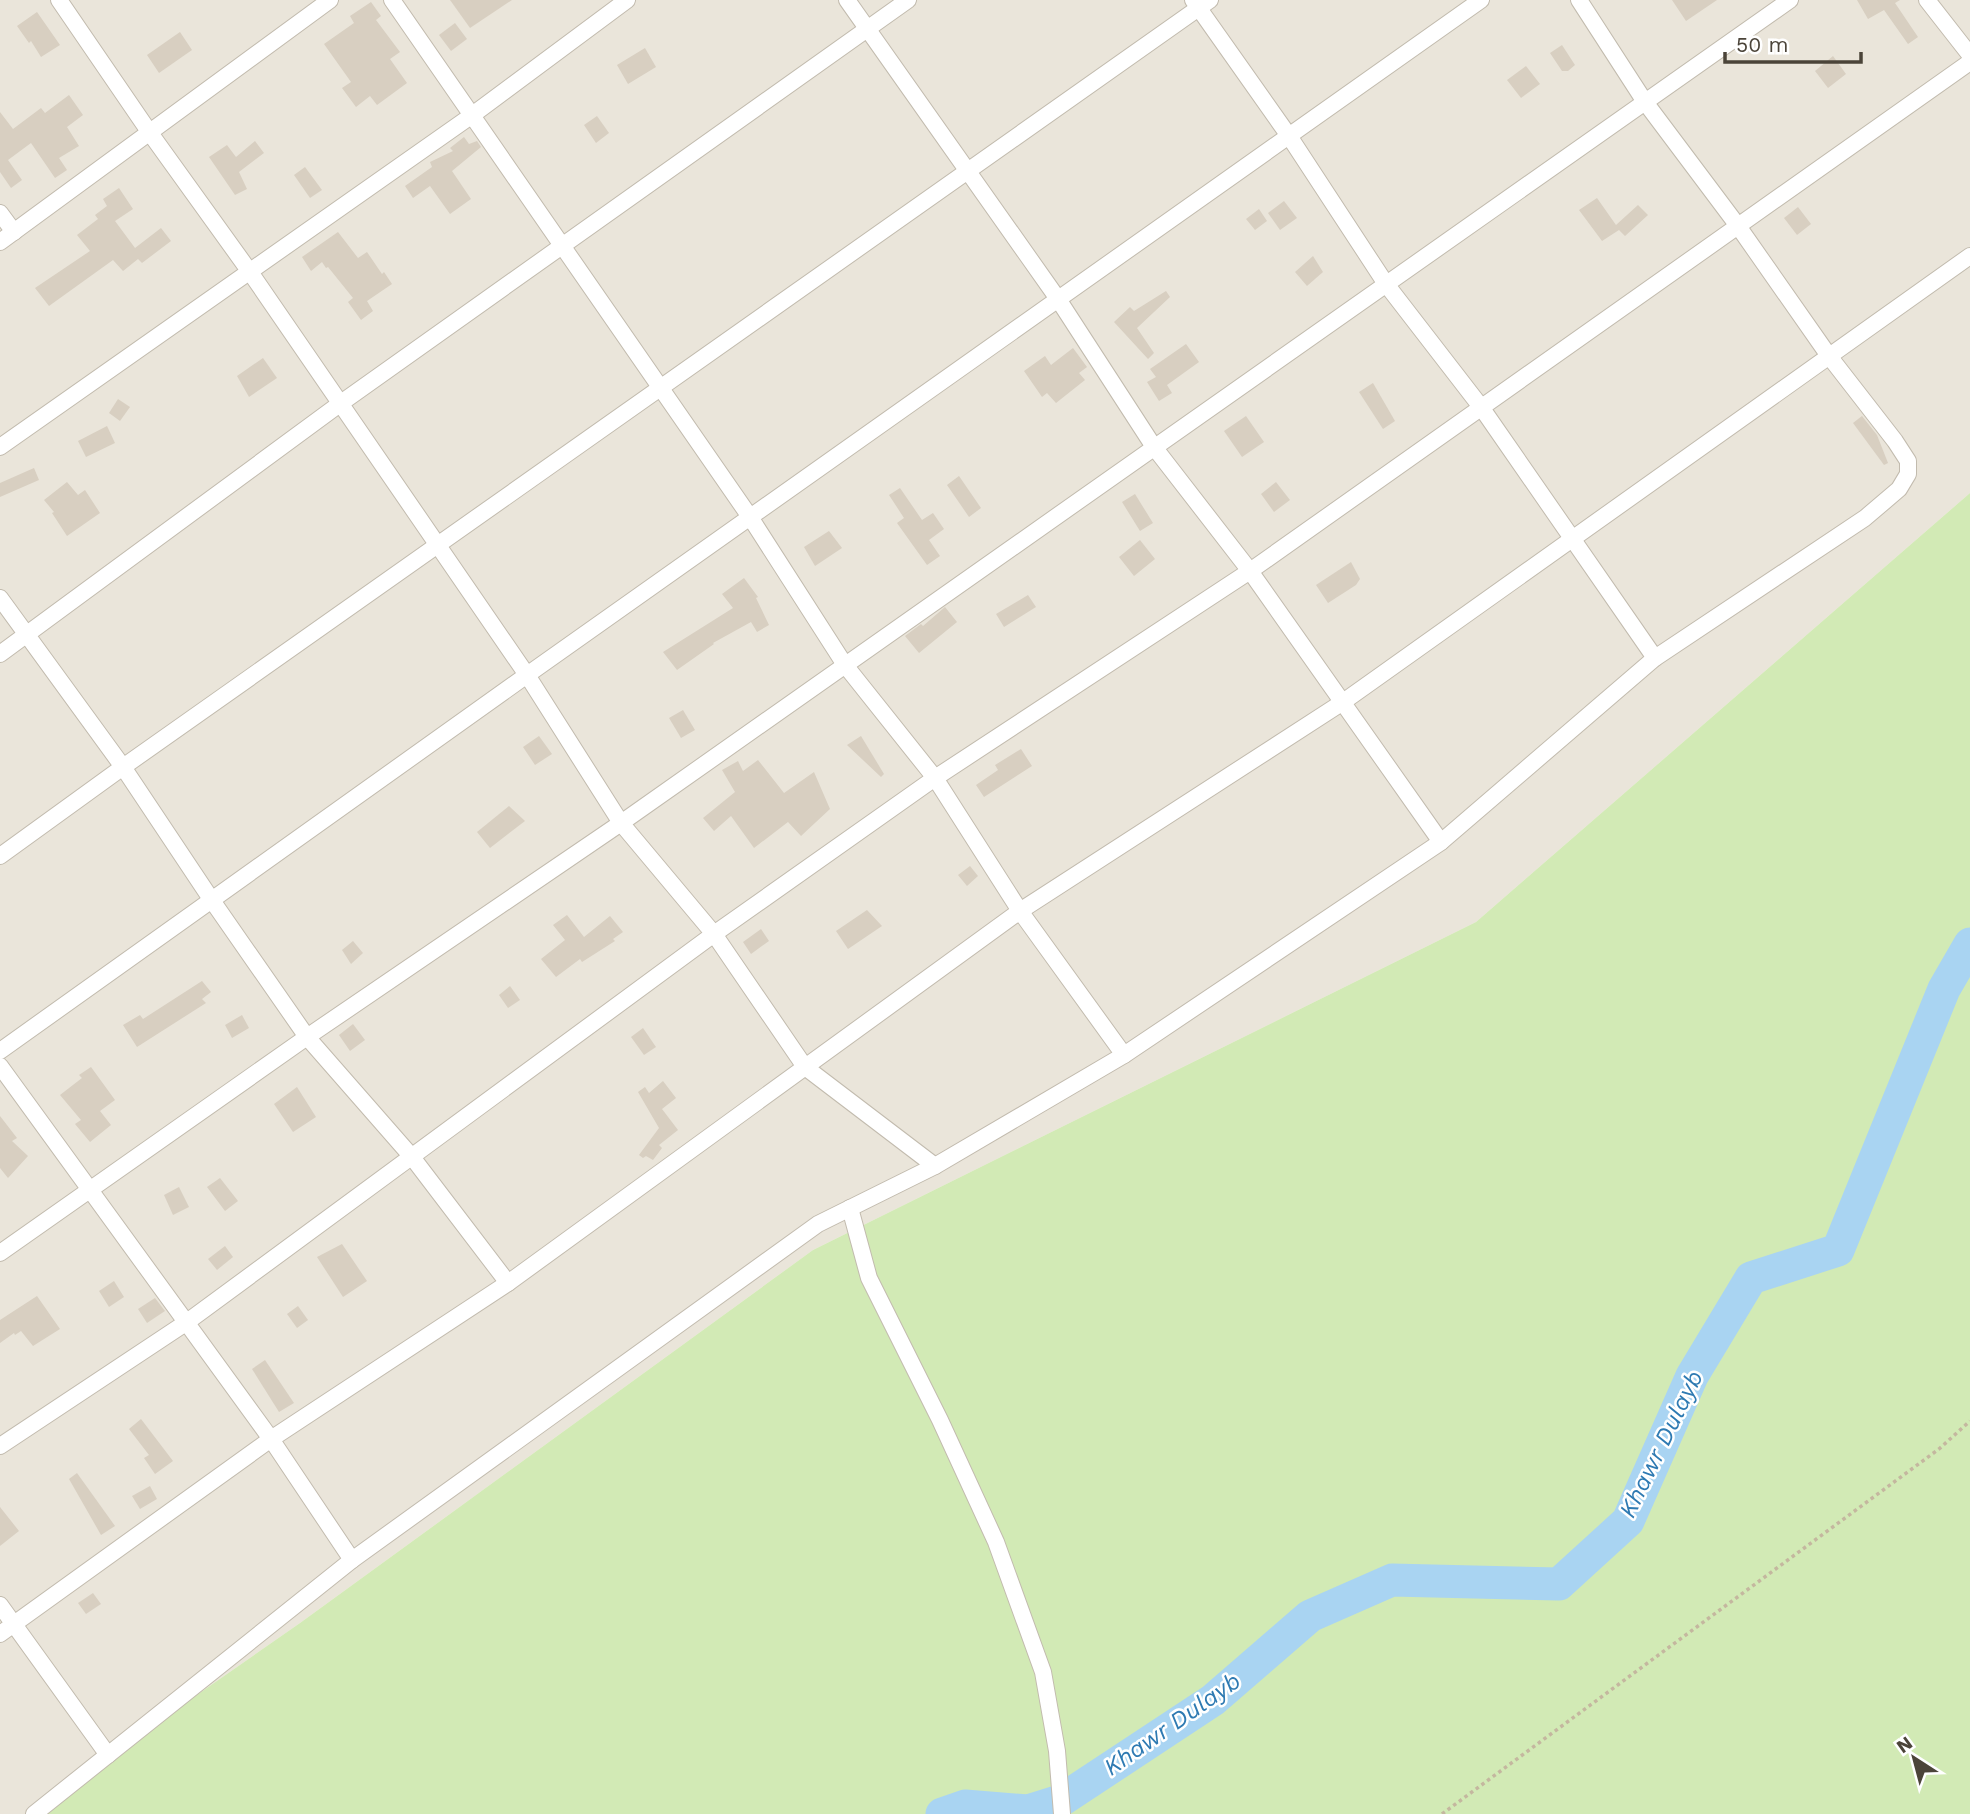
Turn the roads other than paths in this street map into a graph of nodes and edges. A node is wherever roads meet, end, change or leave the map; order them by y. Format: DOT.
graph roads {
  1 [pos="60,0"];
  2 [pos="330,0"];
  3 [pos="392,0"];
  4 [pos="627,0"];
  5 [pos="847,0"];
  6 [pos="908,0"];
  7 [pos="1480,0"];
  8 [pos="1579,0"];
  9 [pos="1790,0"];
  10 [pos="1927,0"];
  11 [pos="1200,3"];
  12 [pos="867,29"];
  13 [pos="1970,55"];
  14 [pos="1970,62"];
  15 [pos="1645,102"];
  16 [pos="471,116"];
  17 [pos="150,134"];
  18 [pos="1289,136"];
  19 [pos="968,171"];
  20 [pos="0,213"];
  21 [pos="1738,226"];
  22 [pos="14,232"];
  23 [pos="0,242"];
  24 [pos="562,246"];
  25 [pos="1970,256"];
  26 [pos="250,272"];
  27 [pos="1386,284"];
  28 [pos="1058,299"];
  29 [pos="1829,356"];
  30 [pos="660,388"];
  31 [pos="341,403"];
  32 [pos="1481,407"];
  33 [pos="0,447"];
  34 [pos="1154,447"];
  35 [pos="750,517"];
  36 [pos="1574,538"];
  37 [pos="438,545"];
  38 [pos="1250,571"];
  39 [pos="0,598"];
  40 [pos="26,635"];
  41 [pos="0,654"];
  42 [pos="1655,658"];
  43 [pos="845,665"];
  44 [pos="527,675"];
  45 [pos="1343,702"];
  46 [pos="123,766"];
  47 [pos="935,778"];
  48 [pos="621,823"];
  49 [pos="1441,842"];
  50 [pos="0,856"];
  51 [pos="211,900"];
  52 [pos="1020,911"];
  53 [pos="713,934"];
  54 [pos="307,1037"];
  55 [pos="0,1051"];
  56 [pos="1124,1055"];
  57 [pos="0,1066"];
  58 [pos="805,1067"];
  59 [pos="412,1157"];
  60 [pos="934,1166"];
  61 [pos="88,1190"];
  62 [pos="850,1208"];
  63 [pos="0,1253"];
  64 [pos="508,1283"];
  65 [pos="187,1322"];
  66 [pos="271,1439"];
  67 [pos="0,1446"];
  68 [pos="352,1560"];
  69 [pos="0,1605"];
  70 [pos="15,1624"];
  71 [pos="0,1634"];
  72 [pos="108,1755"];
  73 [pos="34,1814"];
  74 [pos="1062,1814"];
  1 -- 17 [label="street"];
  2 -- 17 [label="street"];
  3 -- 16 [label="street"];
  4 -- 16 [label="street"];
  5 -- 12 [label="street"];
  6 -- 12 [label="street"];
  7 -- 18 [label="street"];
  8 -- 15 [label="street"];
  9 -- 15 [label="street"];
  10 -- 13 [label="street"];
  11 -- 18 [label="street"];
  11 -- 19 [label="street"];
  12 -- 19 [label="street"];
  12 -- 24 [label="street"];
  14 -- 21 [label="street"];
  15 -- 21 [label="street"];
  15 -- 27 [label="street"];
  16 -- 24 [label="street"];
  16 -- 26 [label="street"];
  17 -- 22 [label="street"];
  17 -- 26 [label="street"];
  18 -- 27 [label="street"];
  18 -- 28 [label="street"];
  19 -- 28 [label="street"];
  19 -- 30 [label="street"];
  20 -- 22 [label="street"];
  21 -- 29 [label="street"];
  21 -- 32 [label="street"];
  22 -- 23 [label="street"];
  24 -- 30 [label="street"];
  24 -- 31 [label="street"];
  25 -- 29 [label="street"];
  26 -- 31 [label="street"];
  26 -- 33 [label="street"];
  27 -- 32 [label="street"];
  27 -- 34 [label="street"];
  28 -- 34 [label="street"];
  28 -- 35 [label="street"];
  29 -- 36 [label="street"];
  29 -- 42 [label="street"];
  30 -- 35 [label="street"];
  30 -- 37 [label="street"];
  31 -- 37 [label="street"];
  31 -- 40 [label="street"];
  32 -- 36 [label="street"];
  32 -- 38 [label="street"];
  34 -- 38 [label="street"];
  34 -- 43 [label="street"];
  35 -- 43 [label="street"];
  35 -- 44 [label="street"];
  36 -- 42 [label="street"];
  36 -- 45 [label="street"];
  37 -- 44 [label="street"];
  37 -- 46 [label="street"];
  38 -- 45 [label="street"];
  38 -- 47 [label="street"];
  39 -- 40 [label="street"];
  40 -- 41 [label="street"];
  40 -- 46 [label="street"];
  42 -- 49 [label="street"];
  43 -- 47 [label="street"];
  43 -- 48 [label="street"];
  44 -- 48 [label="street"];
  44 -- 51 [label="street"];
  45 -- 49 [label="street"];
  45 -- 52 [label="street"];
  46 -- 50 [label="street"];
  46 -- 51 [label="street"];
  47 -- 52 [label="street"];
  47 -- 53 [label="street"];
  48 -- 53 [label="street"];
  48 -- 54 [label="street"];
  49 -- 56 [label="street"];
  51 -- 54 [label="street"];
  51 -- 55 [label="street"];
  52 -- 56 [label="street"];
  52 -- 58 [label="street"];
  53 -- 58 [label="street"];
  53 -- 59 [label="street"];
  54 -- 59 [label="street"];
  54 -- 61 [label="street"];
  56 -- 60 [label="street"];
  57 -- 61 [label="street"];
  58 -- 60 [label="street"];
  58 -- 64 [label="street"];
  59 -- 64 [label="street"];
  59 -- 65 [label="street"];
  60 -- 62 [label="street"];
  61 -- 63 [label="street"];
  61 -- 65 [label="street"];
  62 -- 68 [label="street"];
  62 -- 74 [label="street"];
  64 -- 66 [label="street"];
  65 -- 66 [label="street"];
  65 -- 67 [label="street"];
  66 -- 68 [label="street"];
  66 -- 70 [label="street"];
  68 -- 72 [label="street"];
  69 -- 70 [label="street"];
  70 -- 71 [label="street"];
  70 -- 72 [label="street"];
  72 -- 73 [label="street"];
}
